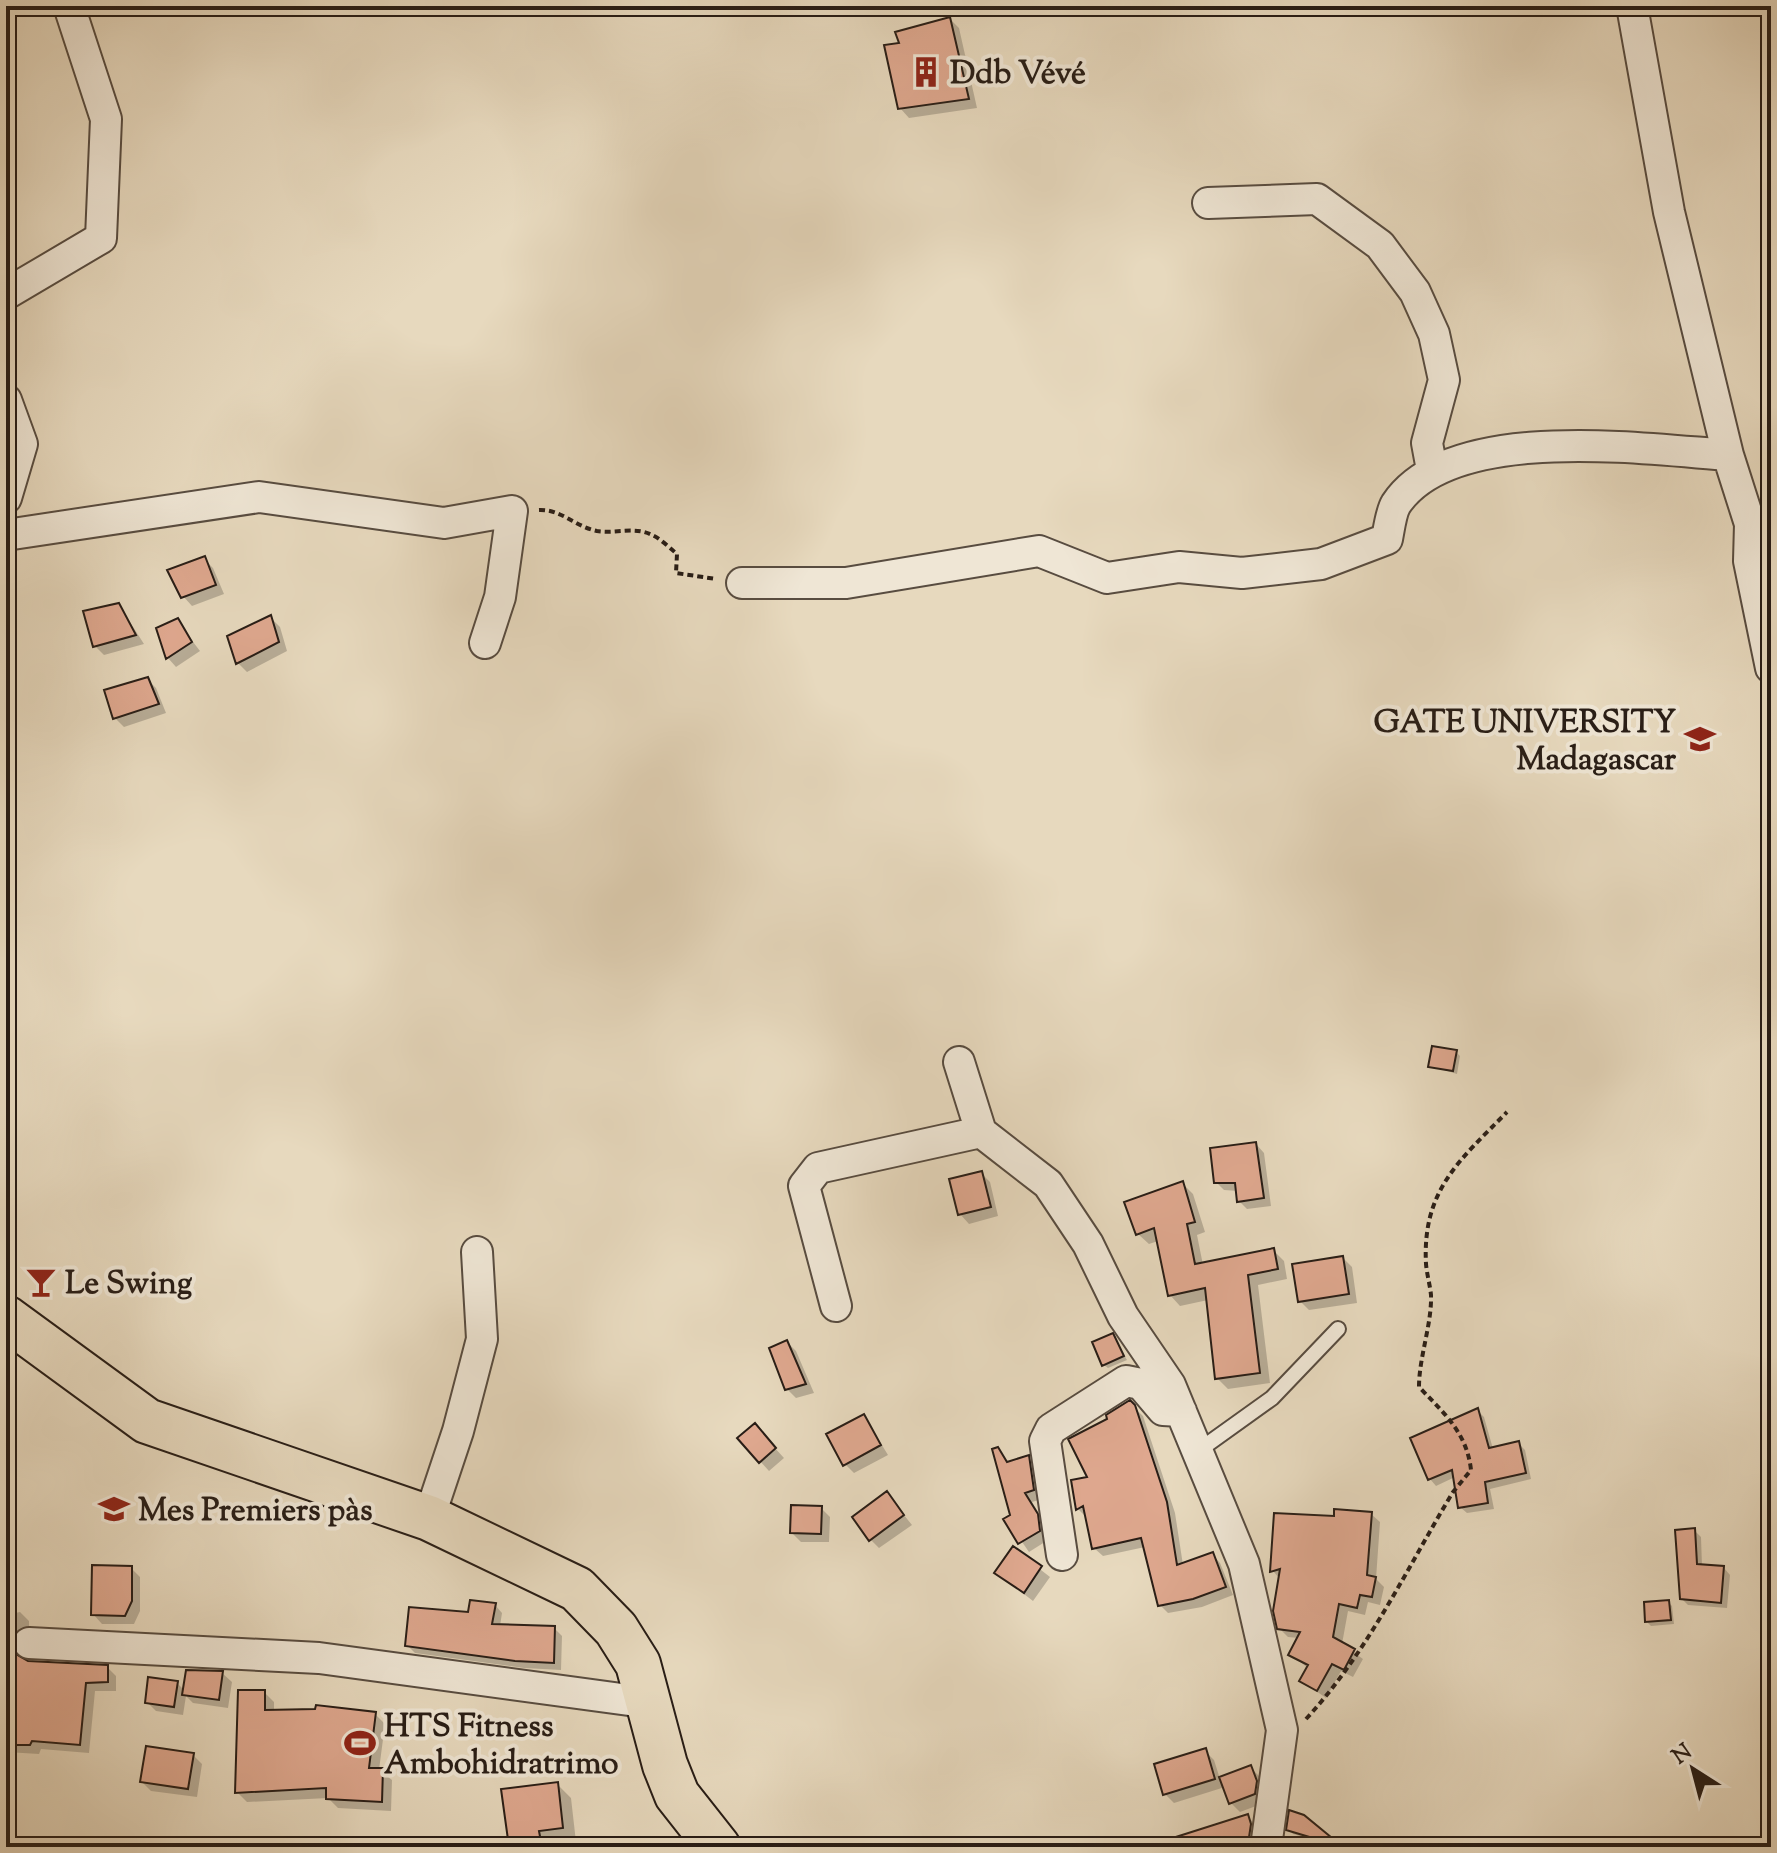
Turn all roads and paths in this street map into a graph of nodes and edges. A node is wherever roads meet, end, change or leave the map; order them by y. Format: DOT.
graph roads {
  1 [pos="69,6"];
  2 [pos="1632,6"];
  3 [pos="1208,203"];
  4 [pos="6,294"];
  5 [pos="6,400"];
  6 [pos="1728,455"];
  7 [pos="1432,470"];
  8 [pos="6,498"];
  9 [pos="512,511"];
  10 [pos="6,535"];
  11 [pos="706,577"];
  12 [pos="742,583"];
  13 [pos="485,643"];
  14 [pos="1771,668"];
  15 [pos="959,1062"];
  16 [pos="1507,1112"];
  17 [pos="981,1132"];
  18 [pos="477,1252"];
  19 [pos="836,1306"];
  20 [pos="6,1318"];
  21 [pos="1338,1329"];
  22 [pos="1181,1411"];
  23 [pos="1198,1451"];
  24 [pos="429,1518"];
  25 [pos="1062,1555"];
  26 [pos="29,1643"];
  27 [pos="651,1703"];
  28 [pos="1282,1730"];
  29 [pos="718,1847"];
  30 [pos="1266,1847"];
  1 -- 4 [label="street"];
  2 -- 6 [label="street"];
  3 -- 7 [label="street"];
  5 -- 8 [label="street"];
  6 -- 7 [label="street"];
  6 -- 14 [label="street"];
  7 -- 12 [label="street"];
  9 -- 10 [label="street"];
  9 -- 11 [label="path"];
  9 -- 13 [label="street"];
  15 -- 17 [label="street"];
  16 -- 28 [label="path"];
  17 -- 19 [label="street"];
  17 -- 22 [label="street"];
  18 -- 24 [label="street"];
  20 -- 24 [label="main road"];
  21 -- 23 [label="lane"];
  22 -- 23 [label="street"];
  22 -- 25 [label="street"];
  23 -- 28 [label="street"];
  24 -- 27 [label="main road"];
  26 -- 27 [label="street"];
  27 -- 29 [label="main road"];
  28 -- 30 [label="street"];
}
